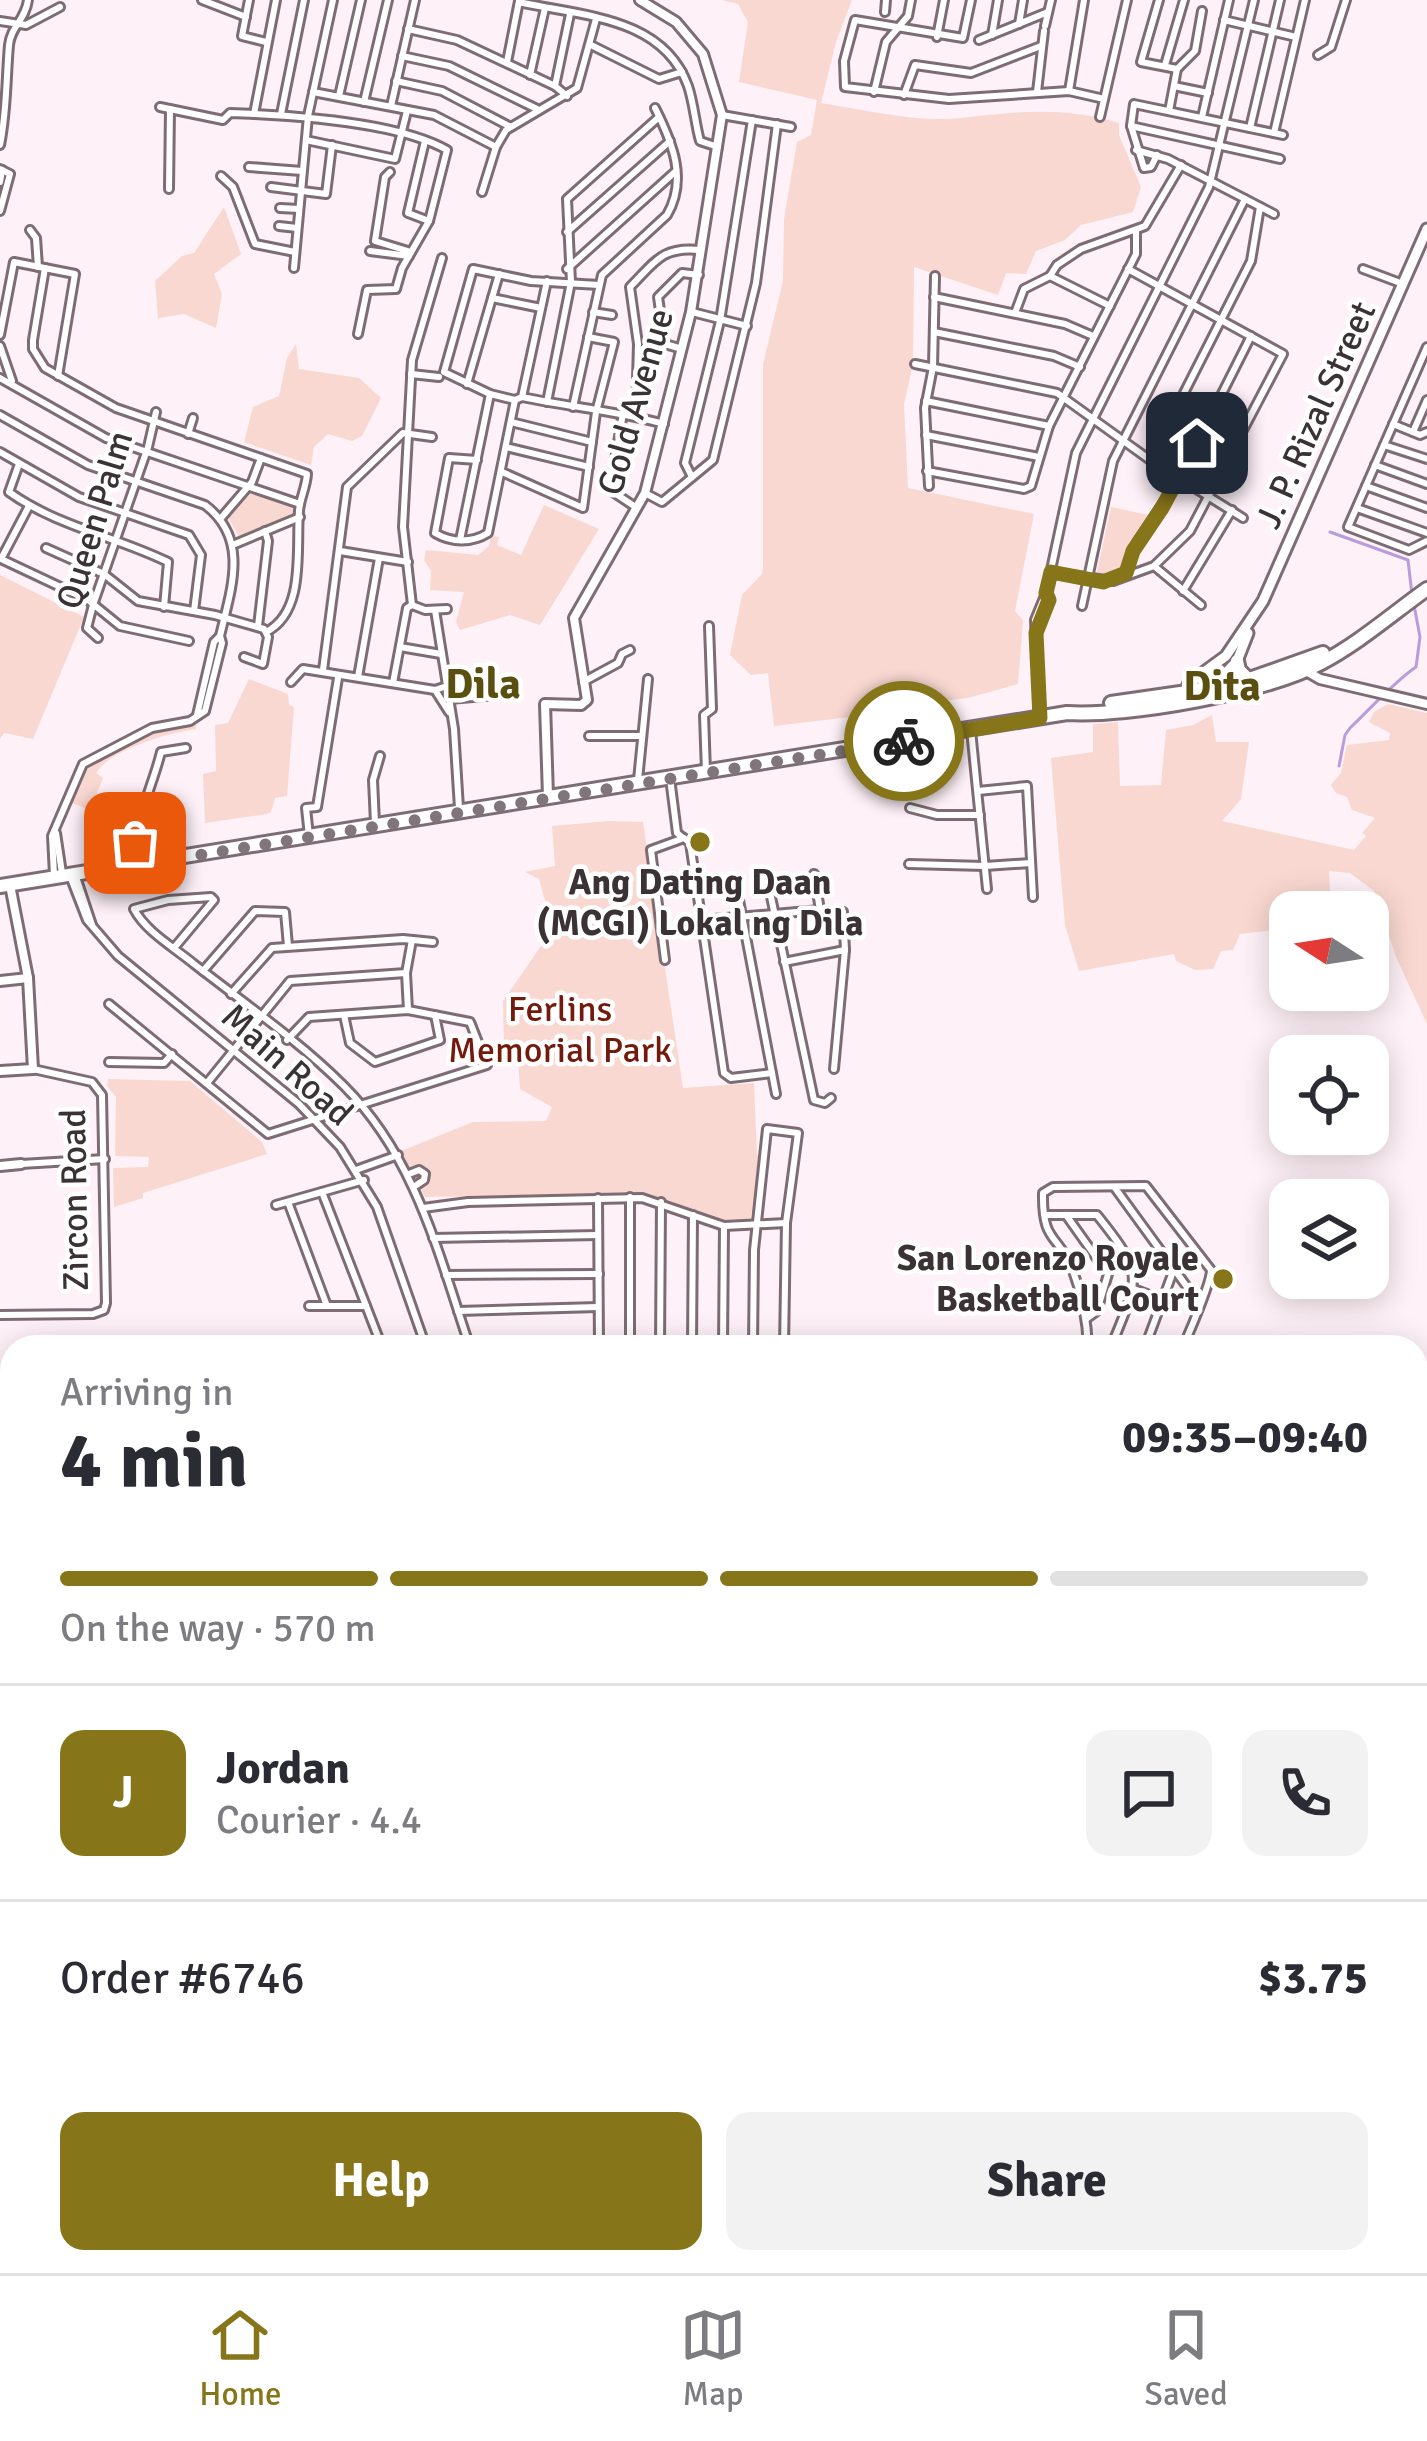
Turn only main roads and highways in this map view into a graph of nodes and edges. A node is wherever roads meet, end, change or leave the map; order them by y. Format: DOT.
graph roads {
  1 [pos="1427,229"];
  2 [pos="1423,592"];
  3 [pos="1251,622"];
  4 [pos="1362,634"];
  5 [pos="1237,661"];
  6 [pos="1302,668"];
  7 [pos="1249,680"];
  8 [pos="1205,694"];
  9 [pos="1185,697"];
  10 [pos="5,885"];
  1 -- 3 [label="main road, J. P. Rizal Street"];
  2 -- 4 [label="highway"];
  3 -- 5 [label="main road, J. P. Rizal Street"];
  3 -- 9 [label="main road, J. P. Rizal Street"];
  4 -- 6 [label="highway"];
  4 -- 6 [label="highway"];
  5 -- 7 [label="highway"];
  5 -- 8 [label="main road, J. P. Rizal Street"];
  6 -- 7 [label="highway"];
  6 -- 8 [label="highway"];
  7 -- 8 [label="highway"];
  8 -- 9 [label="highway"];
  9 -- 10 [label="highway"];
}
